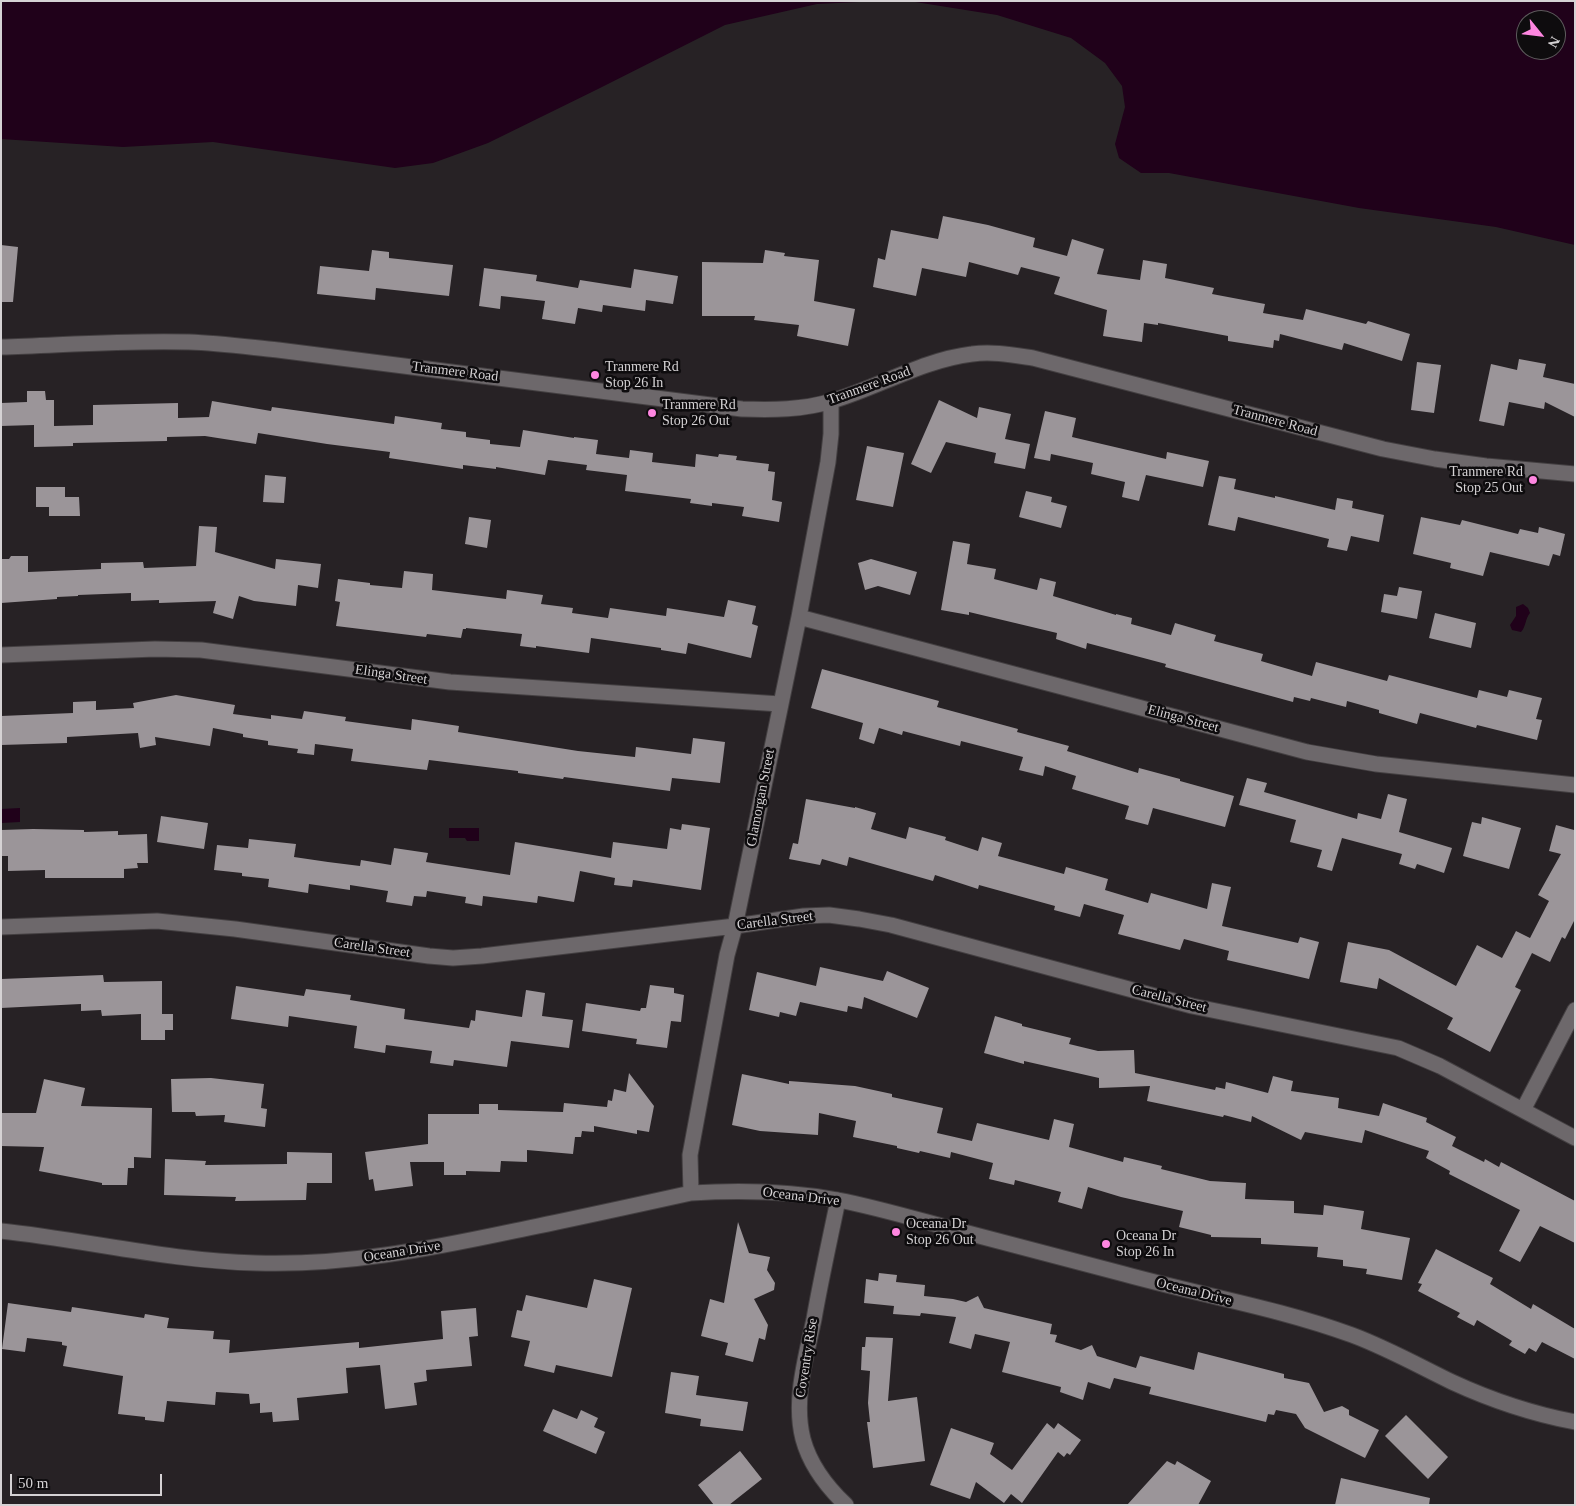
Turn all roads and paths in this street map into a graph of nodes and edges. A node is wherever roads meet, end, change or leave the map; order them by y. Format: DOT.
graph roads {
  1 [pos="1,347"];
  2 [pos="831,402"];
  3 [pos="1575,474"];
  4 [pos="799,617"];
  5 [pos="1,655"];
  6 [pos="780,704"];
  7 [pos="1575,785"];
  8 [pos="735,926"];
  9 [pos="1,927"];
  10 [pos="1575,1010"];
  11 [pos="1523,1110"];
  12 [pos="1575,1138"];
  13 [pos="691,1193"];
  14 [pos="838,1200"];
  15 [pos="1,1231"];
  16 [pos="1575,1422"];
  17 [pos="846,1505"];
  1 -- 2 [label="street, Tranmere Road"];
  2 -- 3 [label="street, Tranmere Road"];
  2 -- 4 [label="street, Glamorgan Street"];
  4 -- 6 [label="street, Glamorgan Street"];
  4 -- 7 [label="street, Elinga Street"];
  5 -- 6 [label="street, Elinga Street"];
  6 -- 8 [label="street, Glamorgan Street"];
  8 -- 9 [label="street, Carella Street"];
  8 -- 11 [label="street, Carella Street"];
  8 -- 13 [label="street, Glamorgan Street"];
  10 -- 11 [label="street"];
  11 -- 12 [label="street, Carella Street"];
  13 -- 14 [label="street, Oceana Drive"];
  13 -- 15 [label="street, Oceana Drive"];
  14 -- 16 [label="street, Oceana Drive"];
  14 -- 17 [label="street, Coventry Rise"];
}
